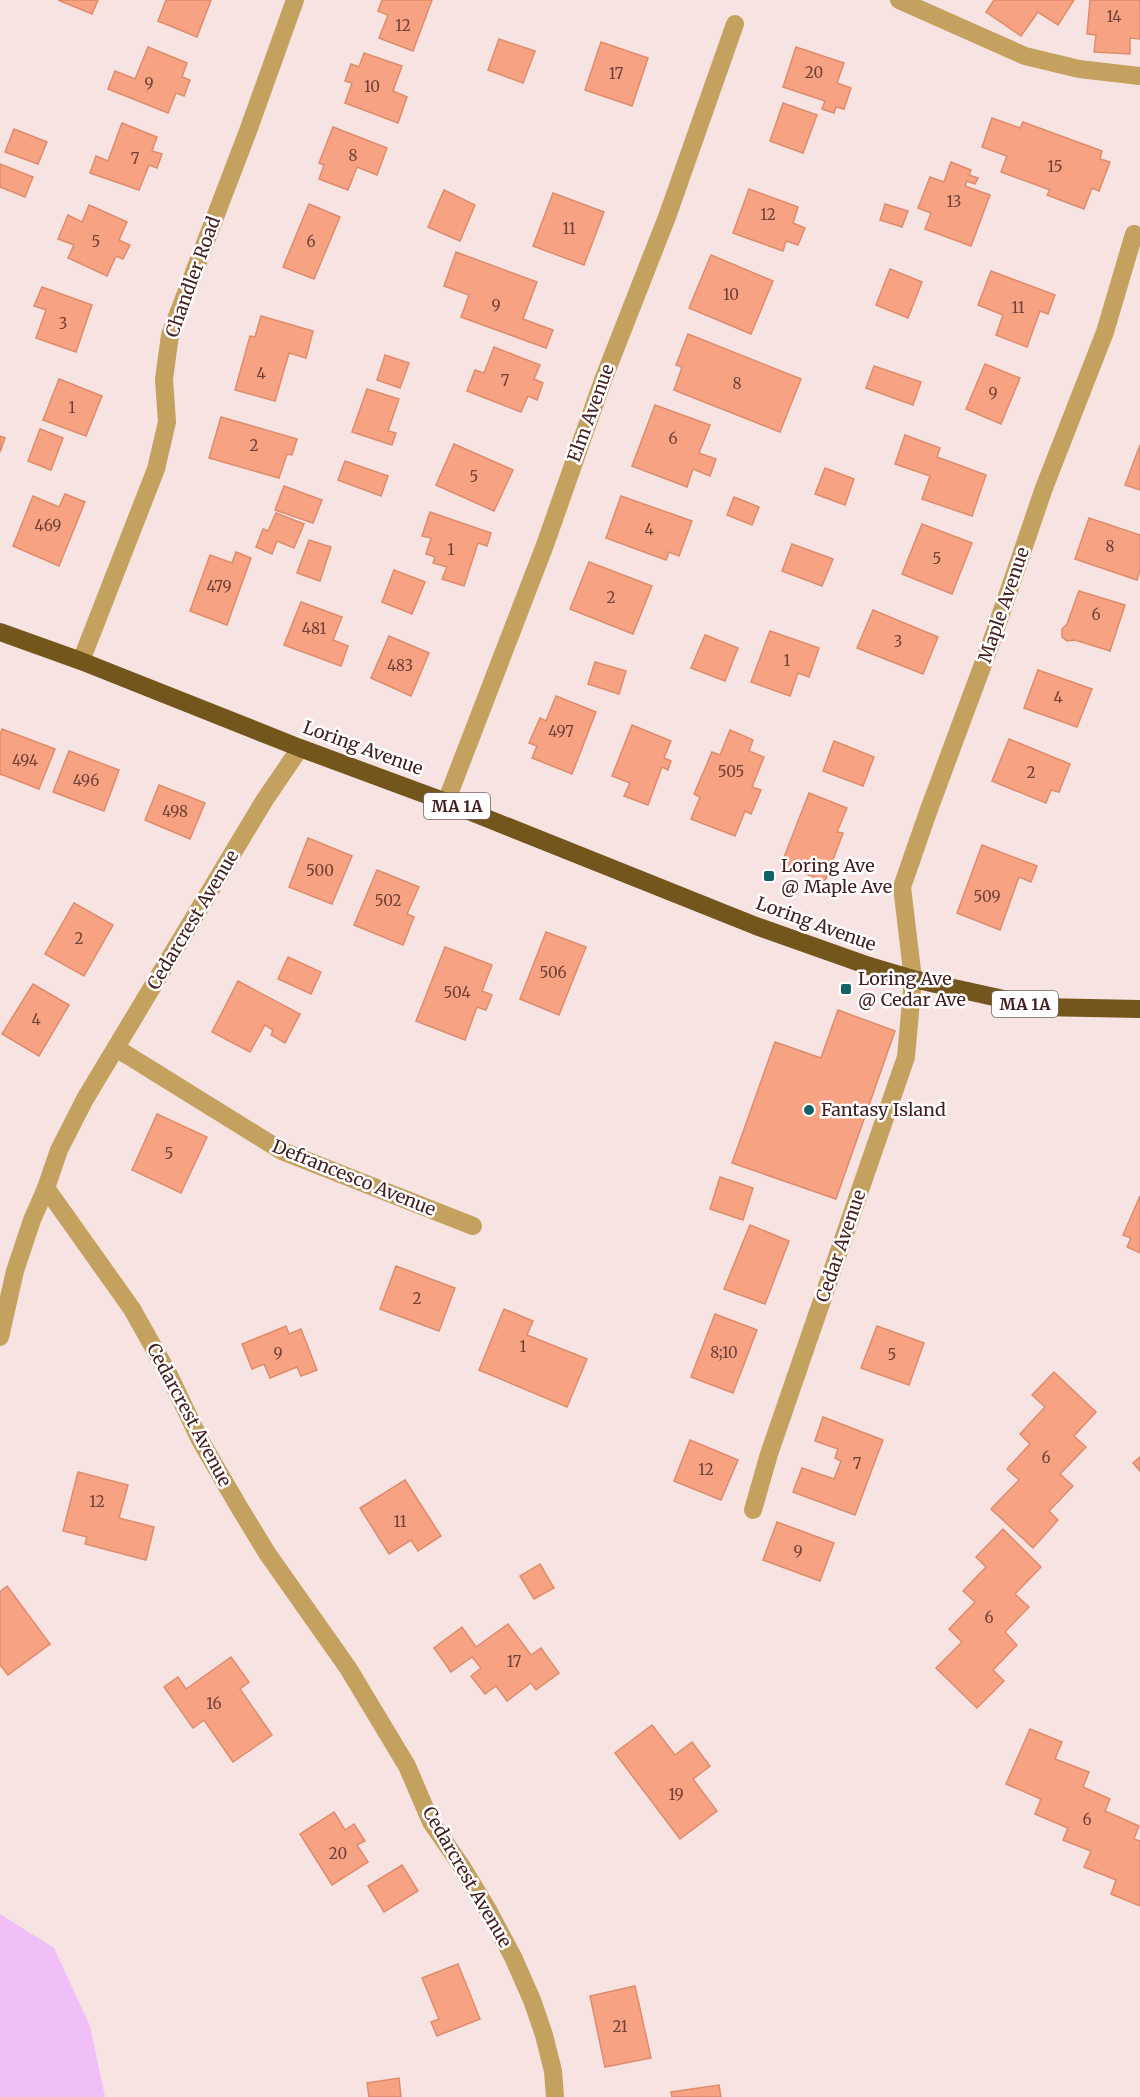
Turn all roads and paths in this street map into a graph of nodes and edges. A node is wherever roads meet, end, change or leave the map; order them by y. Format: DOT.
graph roads {
  1 [pos="295,0"];
  2 [pos="899,0"];
  3 [pos="735,24"];
  4 [pos="1140,76"];
  5 [pos="1134,234"];
  6 [pos="0,632"];
  7 [pos="81,661"];
  8 [pos="300,748"];
  9 [pos="446,802"];
  10 [pos="913,979"];
  11 [pos="1140,1009"];
  12 [pos="116,1048"];
  13 [pos="46,1188"];
  14 [pos="473,1226"];
  15 [pos="0,1337"];
  16 [pos="753,1510"];
  17 [pos="555,2097"];
  1 -- 7 [label="street, Chandler Road"];
  2 -- 4 [label="street"];
  3 -- 9 [label="street, Elm Avenue"];
  5 -- 10 [label="street, Maple Avenue"];
  6 -- 7 [label="highway, Loring Avenue / MA 1A"];
  7 -- 8 [label="highway, Loring Avenue / MA 1A"];
  8 -- 9 [label="highway, Loring Avenue / MA 1A"];
  8 -- 12 [label="street, Cedarcrest Avenue"];
  9 -- 10 [label="highway, Loring Avenue / MA 1A"];
  10 -- 11 [label="highway, MA 1A"];
  10 -- 16 [label="street, Cedar Avenue"];
  12 -- 13 [label="street, Cedarcrest Avenue"];
  12 -- 14 [label="street, Defrancesco Avenue"];
  13 -- 15 [label="street"];
  13 -- 17 [label="street, Cedarcrest Avenue"];
}
